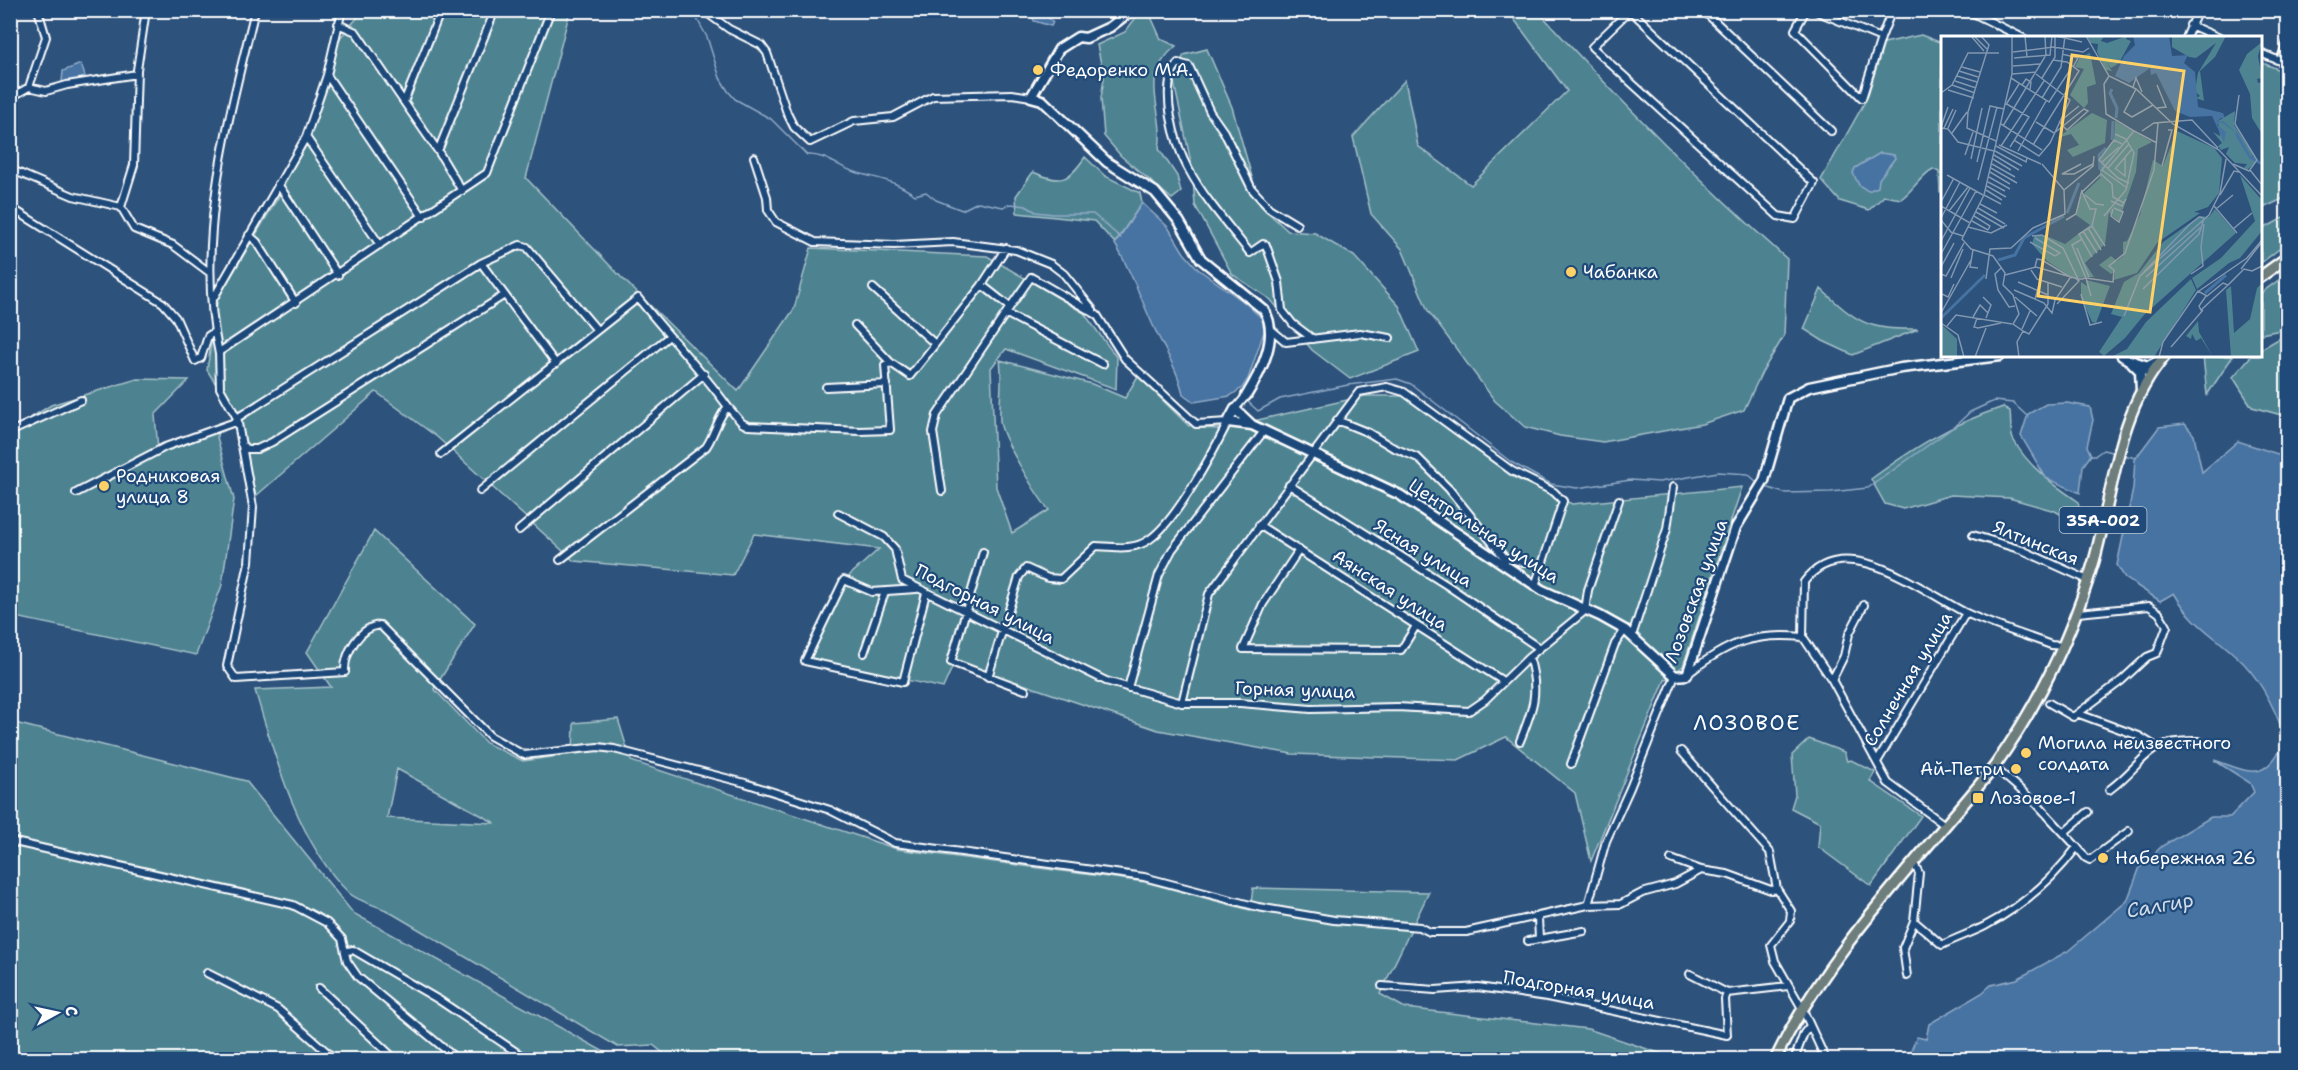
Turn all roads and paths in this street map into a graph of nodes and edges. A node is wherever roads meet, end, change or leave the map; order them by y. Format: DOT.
graph roads {
  1 [pos="38,10"];
  2 [pos="146,10"];
  3 [pos="255,10"];
  4 [pos="342,10"];
  5 [pos="441,10"];
  6 [pos="495,10"];
  7 [pos="551,10"];
  8 [pos="703,10"];
  9 [pos="1132,10"];
  10 [pos="1630,10"];
  11 [pos="1703,10"];
  12 [pos="1806,10"];
  13 [pos="1813,10"];
  14 [pos="1892,10"];
  15 [pos="1967,10"];
  16 [pos="2198,10"];
  17 [pos="2280,10"];
  18 [pos="2288,14"];
  19 [pos="338,24"];
  20 [pos="2190,25"];
  21 [pos="2019,36"];
  22 [pos="2187,36"];
  23 [pos="2215,36"];
  24 [pos="1881,38"];
  25 [pos="2288,39"];
  26 [pos="2262,54"];
  27 [pos="137,74"];
  28 [pos="327,75"];
  29 [pos="28,87"];
  30 [pos="1030,94"];
  31 [pos="10,98"];
  32 [pos="404,102"];
  33 [pos="1831,131"];
  34 [pos="306,137"];
  35 [pos="438,151"];
  36 [pos="754,157"];
  37 [pos="10,169"];
  38 [pos="278,184"];
  39 [pos="462,190"];
  40 [pos="10,207"];
  41 [pos="121,207"];
  42 [pos="423,217"];
  43 [pos="1297,225"];
  44 [pos="249,235"];
  45 [pos="380,245"];
  46 [pos="1006,248"];
  47 [pos="211,255"];
  48 [pos="2288,257"];
  49 [pos="196,261"];
  50 [pos="481,263"];
  51 [pos="209,272"];
  52 [pos="338,275"];
  53 [pos="2262,276"];
  54 [pos="982,285"];
  55 [pos="873,288"];
  56 [pos="503,296"];
  57 [pos="211,302"];
  58 [pos="296,303"];
  59 [pos="1010,307"];
  60 [pos="1007,315"];
  61 [pos="1097,315"];
  62 [pos="855,325"];
  63 [pos="597,330"];
  64 [pos="1272,330"];
  65 [pos="214,332"];
  66 [pos="668,337"];
  67 [pos="1390,338"];
  68 [pos="1313,339"];
  69 [pos="934,343"];
  70 [pos="219,354"];
  71 [pos="1992,357"];
  72 [pos="2164,357"];
  73 [pos="2126,358"];
  74 [pos="891,363"];
  75 [pos="556,364"];
  76 [pos="1103,364"];
  77 [pos="2150,373"];
  78 [pos="704,374"];
  79 [pos="887,384"];
  80 [pos="826,387"];
  81 [pos="2141,391"];
  82 [pos="1246,396"];
  83 [pos="81,400"];
  84 [pos="728,407"];
  85 [pos="1235,409"];
  86 [pos="237,419"];
  87 [pos="1337,420"];
  88 [pos="1228,422"];
  89 [pos="1252,425"];
  90 [pos="1264,431"];
  91 [pos="10,432"];
  92 [pos="241,443"];
  93 [pos="441,454"];
  94 [pos="1311,454"];
  95 [pos="1289,485"];
  96 [pos="1673,487"];
  97 [pos="480,490"];
  98 [pos="942,491"];
  99 [pos="76,493"];
  100 [pos="1619,500"];
  101 [pos="838,513"];
  102 [pos="1259,525"];
  103 [pos="519,530"];
  104 [pos="1973,535"];
  105 [pos="1299,550"];
  106 [pos="983,552"];
  107 [pos="561,560"];
  108 [pos="1505,562"];
  109 [pos="1524,564"];
  110 [pos="2088,580"];
  111 [pos="1535,586"];
  112 [pos="917,589"];
  113 [pos="885,591"];
  114 [pos="926,593"];
  115 [pos="1864,605"];
  116 [pos="1585,611"];
  117 [pos="964,612"];
  118 [pos="1966,613"];
  119 [pos="2078,613"];
  120 [pos="1416,626"];
  121 [pos="1002,630"];
  122 [pos="1628,633"];
  123 [pos="1803,637"];
  124 [pos="2064,646"];
  125 [pos="1539,648"];
  126 [pos="864,653"];
  127 [pos="1529,657"];
  128 [pos="1079,668"];
  129 [pos="1687,675"];
  130 [pos="1675,676"];
  131 [pos="988,677"];
  132 [pos="1832,680"];
  133 [pos="1503,681"];
  134 [pos="1128,688"];
  135 [pos="1024,690"];
  136 [pos="1182,703"];
  137 [pos="2049,703"];
  138 [pos="2079,714"];
  139 [pos="1520,741"];
  140 [pos="2199,741"];
  141 [pos="2155,746"];
  142 [pos="1681,751"];
  143 [pos="1876,762"];
  144 [pos="1570,764"];
  145 [pos="1994,766"];
  146 [pos="2109,790"];
  147 [pos="2088,812"];
  148 [pos="1946,826"];
  149 [pos="2066,831"];
  150 [pos="2129,831"];
  151 [pos="10,841"];
  152 [pos="2078,847"];
  153 [pos="1671,859"];
  154 [pos="1914,864"];
  155 [pos="1701,870"];
  156 [pos="1778,890"];
  157 [pos="1588,905"];
  158 [pos="1538,918"];
  159 [pos="1914,921"];
  160 [pos="1584,931"];
  161 [pos="1539,939"];
  162 [pos="1528,941"];
  163 [pos="346,951"];
  164 [pos="207,973"];
  165 [pos="1690,974"];
  166 [pos="1907,976"];
  167 [pos="1382,986"];
  168 [pos="1788,986"];
  169 [pos="319,988"];
  170 [pos="1727,993"];
  171 [pos="1803,1010"];
  172 [pos="1809,1027"];
  173 [pos="336,1059"];
  174 [pos="396,1059"];
  175 [pos="458,1059"];
  176 [pos="528,1059"];
  177 [pos="1775,1059"];
  178 [pos="1794,1059"];
  179 [pos="1826,1059"];
  1 -- 29 [label="street"];
  2 -- 27 [label="street"];
  3 -- 47 [label="street"];
  4 -- 19 [label="street"];
  5 -- 32 [label="street"];
  6 -- 35 [label="street"];
  7 -- 39 [label="street"];
  8 -- 30 [label="street"];
  9 -- 30 [label="main road"];
  10 -- 10 [label="street"];
  11 -- 33 [label="street"];
  12 -- 24 [label="street"];
  13 -- 24 [label="street"];
  14 -- 24 [label="street"];
  15 -- 21 [label="street"];
  16 -- 20 [label="street"];
  17 -- 18 [label="street"];
  19 -- 28 [label="street"];
  19 -- 32 [label="street"];
  20 -- 22 [label="street"];
  20 -- 23 [label="street"];
  25 -- 26 [label="street"];
  27 -- 29 [label="street"];
  27 -- 41 [label="street"];
  28 -- 34 [label="street"];
  28 -- 42 [label="street"];
  29 -- 31 [label="street"];
  30 -- 64 [label="main road"];
  32 -- 35 [label="street"];
  34 -- 38 [label="street"];
  34 -- 45 [label="street"];
  35 -- 39 [label="street"];
  36 -- 46 [label="street"];
  37 -- 41 [label="street"];
  38 -- 44 [label="street"];
  38 -- 52 [label="street"];
  39 -- 42 [label="street"];
  40 -- 65 [label="street"];
  41 -- 49 [label="street"];
  42 -- 45 [label="street"];
  43 -- 68 [label="street"];
  44 -- 57 [label="street"];
  44 -- 58 [label="street"];
  45 -- 52 [label="street"];
  46 -- 54 [label="street"];
  46 -- 61 [label="street"];
  47 -- 49 [label="street"];
  47 -- 51 [label="street"];
  48 -- 53 [label="main road"];
  49 -- 51 [label="street"];
  50 -- 56 [label="street"];
  50 -- 63 [label="street"];
  50 -- 86 [label="street"];
  51 -- 57 [label="street"];
  52 -- 58 [label="street"];
  54 -- 59 [label="street"];
  54 -- 69 [label="street"];
  55 -- 69 [label="street"];
  56 -- 75 [label="street"];
  56 -- 92 [label="street"];
  57 -- 65 [label="street"];
  58 -- 70 [label="street"];
  59 -- 60 [label="street"];
  59 -- 61 [label="street"];
  60 -- 76 [label="street"];
  60 -- 98 [label="street"];
  61 -- 88 [label="street"];
  62 -- 74 [label="street"];
  63 -- 66 [label="street"];
  63 -- 75 [label="street"];
  64 -- 68 [label="street"];
  64 -- 82 [label="main road"];
  65 -- 70 [label="street"];
  66 -- 78 [label="street"];
  66 -- 97 [label="street"];
  67 -- 68 [label="street"];
  69 -- 74 [label="street"];
  70 -- 86 [label="street"];
  71 -- 129 [label="main road, Лозовская улица"];
  72 -- 73 [label="main road"];
  72 -- 77 [label="main road, 35А-002"];
  73 -- 77 [label="main road"];
  73 -- 81 [label="main road"];
  74 -- 79 [label="street"];
  75 -- 93 [label="street"];
  77 -- 81 [label="main road, 35А-002"];
  78 -- 84 [label="street"];
  78 -- 103 [label="street"];
  79 -- 80 [label="street"];
  79 -- 84 [label="street"];
  81 -- 110 [label="main road, 35А-002"];
  82 -- 85 [label="street"];
  83 -- 91 [label="street"];
  84 -- 107 [label="street"];
  85 -- 88 [label="main road"];
  85 -- 89 [label="main road"];
  86 -- 92 [label="street"];
  86 -- 99 [label="street"];
  87 -- 94 [label="street"];
  87 -- 108 [label="street"];
  87 -- 111 [label="street"];
  88 -- 89 [label="main road, Центральная улица"];
  88 -- 121 [label="street"];
  89 -- 90 [label="main road, Центральная улица"];
  90 -- 94 [label="main road, Центральная улица"];
  90 -- 134 [label="street"];
  92 -- 158 [label="street"];
  94 -- 95 [label="street"];
  94 -- 108 [label="main road, Центральная улица"];
  95 -- 102 [label="street"];
  95 -- 125 [label="street, Ясная улица"];
  96 -- 122 [label="street"];
  100 -- 116 [label="street"];
  101 -- 112 [label="street, Подгорная улица"];
  102 -- 105 [label="street, Аянская улица"];
  102 -- 136 [label="street"];
  104 -- 110 [label="street, Ялтинская"];
  105 -- 120 [label="street, Аянская улица"];
  105 -- 120 [label="street"];
  106 -- 117 [label="street"];
  108 -- 109 [label="street"];
  108 -- 111 [label="main road, Центральная улица"];
  110 -- 119 [label="main road, 35А-002"];
  111 -- 116 [label="main road, Центральная улица"];
  112 -- 113 [label="street"];
  112 -- 114 [label="street, Подгорная улица"];
  113 -- 114 [label="street"];
  113 -- 126 [label="street"];
  114 -- 117 [label="street, Подгорная улица"];
  115 -- 132 [label="street"];
  116 -- 122 [label="main road, Центральная улица"];
  116 -- 125 [label="street, Горная улица"];
  117 -- 121 [label="street, Подгорная улица"];
  117 -- 131 [label="street"];
  118 -- 123 [label="street"];
  118 -- 124 [label="street"];
  118 -- 143 [label="street, Солнечная улица"];
  119 -- 124 [label="main road, 35А-002"];
  119 -- 138 [label="street"];
  120 -- 133 [label="street, Аянская улица"];
  121 -- 128 [label="street, Подгорная улица"];
  121 -- 131 [label="street"];
  122 -- 130 [label="main road, Центральная улица"];
  122 -- 144 [label="street"];
  123 -- 129 [label="street"];
  123 -- 132 [label="street"];
  124 -- 145 [label="main road, 35А-002"];
  125 -- 127 [label="street, Горная улица"];
  127 -- 133 [label="street, Горная улица"];
  127 -- 139 [label="street"];
  128 -- 134 [label="street, Горная улица"];
  129 -- 130 [label="main road, Лозовская улица"];
  130 -- 157 [label="street"];
  131 -- 135 [label="street"];
  132 -- 143 [label="street"];
  133 -- 136 [label="street, Горная улица"];
  134 -- 136 [label="street, Горная улица"];
  137 -- 138 [label="street"];
  138 -- 141 [label="street"];
  140 -- 141 [label="street"];
  141 -- 146 [label="street"];
  142 -- 156 [label="street"];
  143 -- 148 [label="street"];
  145 -- 148 [label="main road, 35А-002"];
  145 -- 149 [label="street"];
  147 -- 149 [label="street"];
  148 -- 154 [label="main road, 35А-002"];
  149 -- 152 [label="street"];
  150 -- 152 [label="street"];
  151 -- 163 [label="street"];
  152 -- 159 [label="street"];
  153 -- 155 [label="street"];
  154 -- 159 [label="street"];
  154 -- 171 [label="main road, 35А-002"];
  155 -- 156 [label="street"];
  155 -- 157 [label="street"];
  156 -- 168 [label="street"];
  157 -- 158 [label="street"];
  158 -- 161 [label="street"];
  159 -- 166 [label="street"];
  160 -- 161 [label="street"];
  161 -- 162 [label="street"];
  163 -- 175 [label="street"];
  163 -- 176 [label="street"];
  164 -- 173 [label="street"];
  165 -- 170 [label="street"];
  167 -- 170 [label="street, Подгорная улица"];
  168 -- 170 [label="street"];
  168 -- 171 [label="street"];
  169 -- 174 [label="street"];
  171 -- 172 [label="street"];
  171 -- 177 [label="main road, 35А-002"];
  172 -- 178 [label="street"];
  172 -- 179 [label="street"];
}
